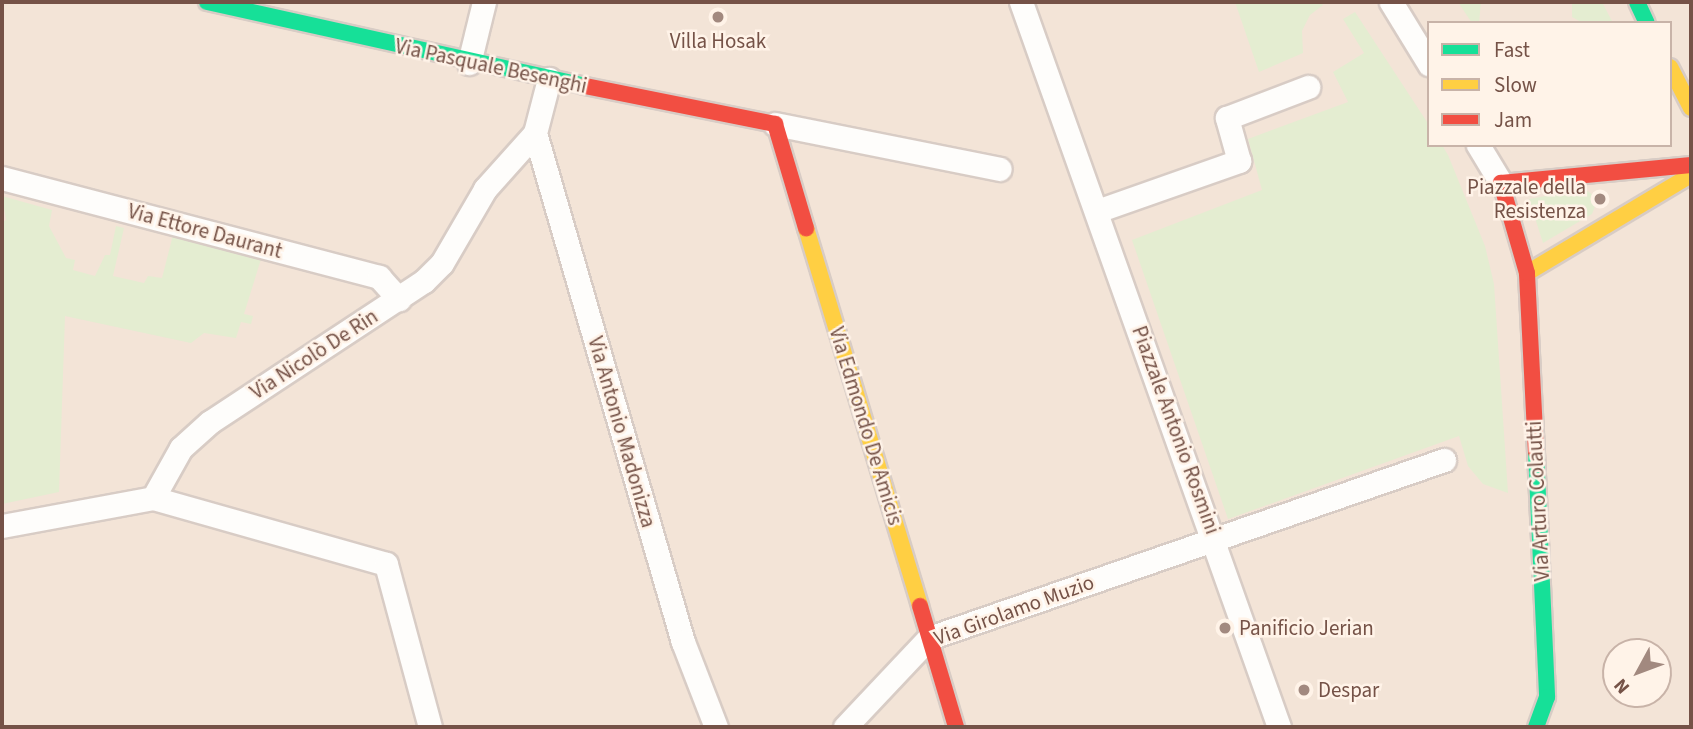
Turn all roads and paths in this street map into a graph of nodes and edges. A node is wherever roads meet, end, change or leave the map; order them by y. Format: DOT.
graph roads {
  1 [pos="207,2"];
  2 [pos="484,2"];
  3 [pos="1021,2"];
  4 [pos="1391,2"];
  5 [pos="1637,2"];
  6 [pos="240,6"];
  7 [pos="1646,21"];
  8 [pos="1427,61"];
  9 [pos="470,63"];
  10 [pos="1672,71"];
  11 [pos="549,79"];
  12 [pos="1308,87"];
  13 [pos="1691,108"];
  14 [pos="775,124"];
  15 [pos="535,134"];
  16 [pos="1479,147"];
  17 [pos="1691,165"];
  18 [pos="1000,169"];
  19 [pos="1601,173"];
  20 [pos="1691,175"];
  21 [pos="2,178"];
  22 [pos="1501,183"];
  23 [pos="1097,211"];
  24 [pos="1618,219"];
  25 [pos="1527,273"];
  26 [pos="399,299"];
  27 [pos="1444,460"];
  28 [pos="153,498"];
  29 [pos="2,526"];
  30 [pos="1215,542"];
  31 [pos="929,638"];
  32 [pos="430,727"];
  33 [pos="716,727"];
  34 [pos="845,727"];
  35 [pos="956,727"];
  36 [pos="1279,727"];
  37 [pos="1536,727"];
  1 -- 6 [label="street, Via Pasquale Besenghi"];
  2 -- 9 [label="street"];
  3 -- 23 [label="street, Piazzale Antonio Rosmini"];
  4 -- 8 [label="street"];
  5 -- 7 [label="street"];
  6 -- 9 [label="street, Via Pasquale Besenghi"];
  9 -- 11 [label="street, Via Pasquale Besenghi"];
  10 -- 13 [label="street"];
  11 -- 14 [label="street, Via Pasquale Besenghi"];
  11 -- 15 [label="street, Via Nicolò De Rin"];
  12 -- 23 [label="street"];
  14 -- 18 [label="street"];
  14 -- 31 [label="street, Via Edmondo De Amicis"];
  15 -- 26 [label="street, Via Nicolò De Rin"];
  15 -- 33 [label="street, Via Antonio Madonizza"];
  16 -- 22 [label="street"];
  17 -- 19 [label="street"];
  19 -- 22 [label="street"];
  19 -- 24 [label="street"];
  20 -- 24 [label="street"];
  21 -- 26 [label="street, Via Ettore Daurant"];
  22 -- 25 [label="street"];
  23 -- 30 [label="street, Piazzale Antonio Rosmini"];
  24 -- 25 [label="street"];
  25 -- 37 [label="street, Via Arturo Colautti"];
  26 -- 28 [label="street, Via Nicolò De Rin"];
  27 -- 30 [label="street, Piazzale Antonio Rosmini"];
  28 -- 29 [label="street"];
  28 -- 32 [label="street"];
  30 -- 31 [label="street, Via Girolamo Muzio"];
  30 -- 36 [label="street"];
  31 -- 34 [label="street, Via Girolamo Muzio"];
  31 -- 35 [label="street, Via Edmondo De Amicis"];
}
